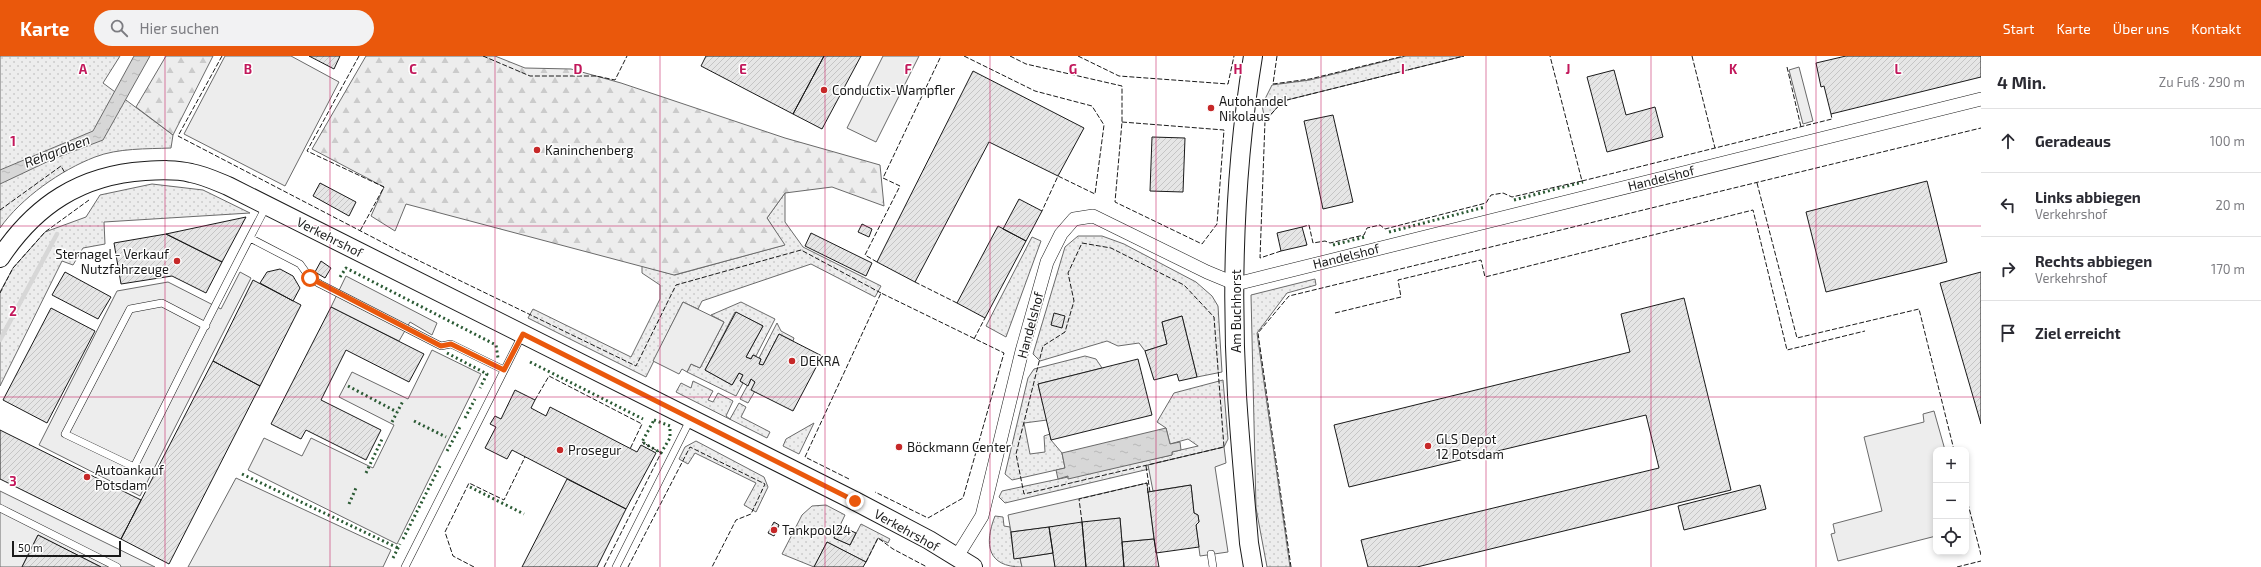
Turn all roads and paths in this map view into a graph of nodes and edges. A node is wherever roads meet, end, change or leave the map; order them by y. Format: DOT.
graph roads {
  1 [pos="1253,56"];
  2 [pos="1981,99"];
  3 [pos="267,205"];
  4 [pos="250,238"];
  5 [pos="0,258"];
  6 [pos="1236,284"];
  7 [pos="206,326"];
  8 [pos="523,334"];
  9 [pos="504,370"];
  10 [pos="691,418"];
  11 [pos="0,508"];
  12 [pos="1211,554"];
  13 [pos="956,558"];
  14 [pos="117,567"];
  15 [pos="405,567"];
  16 [pos="616,567"];
  17 [pos="973,567"];
  18 [pos="1213,567"];
  19 [pos="1253,567"];
  1 -- 6 [label="main road, Am Buchhorst"];
  2 -- 6 [label="street, Handelshof"];
  3 -- 4 [label="lane"];
  3 -- 5 [label="main road, Verkehrshof"];
  3 -- 8 [label="main road, Verkehrshof"];
  4 -- 7 [label="lane"];
  4 -- 9 [label="lane"];
  6 -- 13 [label="street, Handelshof"];
  6 -- 19 [label="main road, Am Buchhorst"];
  7 -- 7 [label="lane"];
  8 -- 9 [label="lane"];
  8 -- 10 [label="main road, Verkehrshof"];
  9 -- 15 [label="lane"];
  10 -- 13 [label="main road, Verkehrshof"];
  10 -- 16 [label="lane"];
  11 -- 14 [label="lane"];
  12 -- 18 [label="lane"];
  13 -- 17 [label="main road, Verkehrshof"];
}
